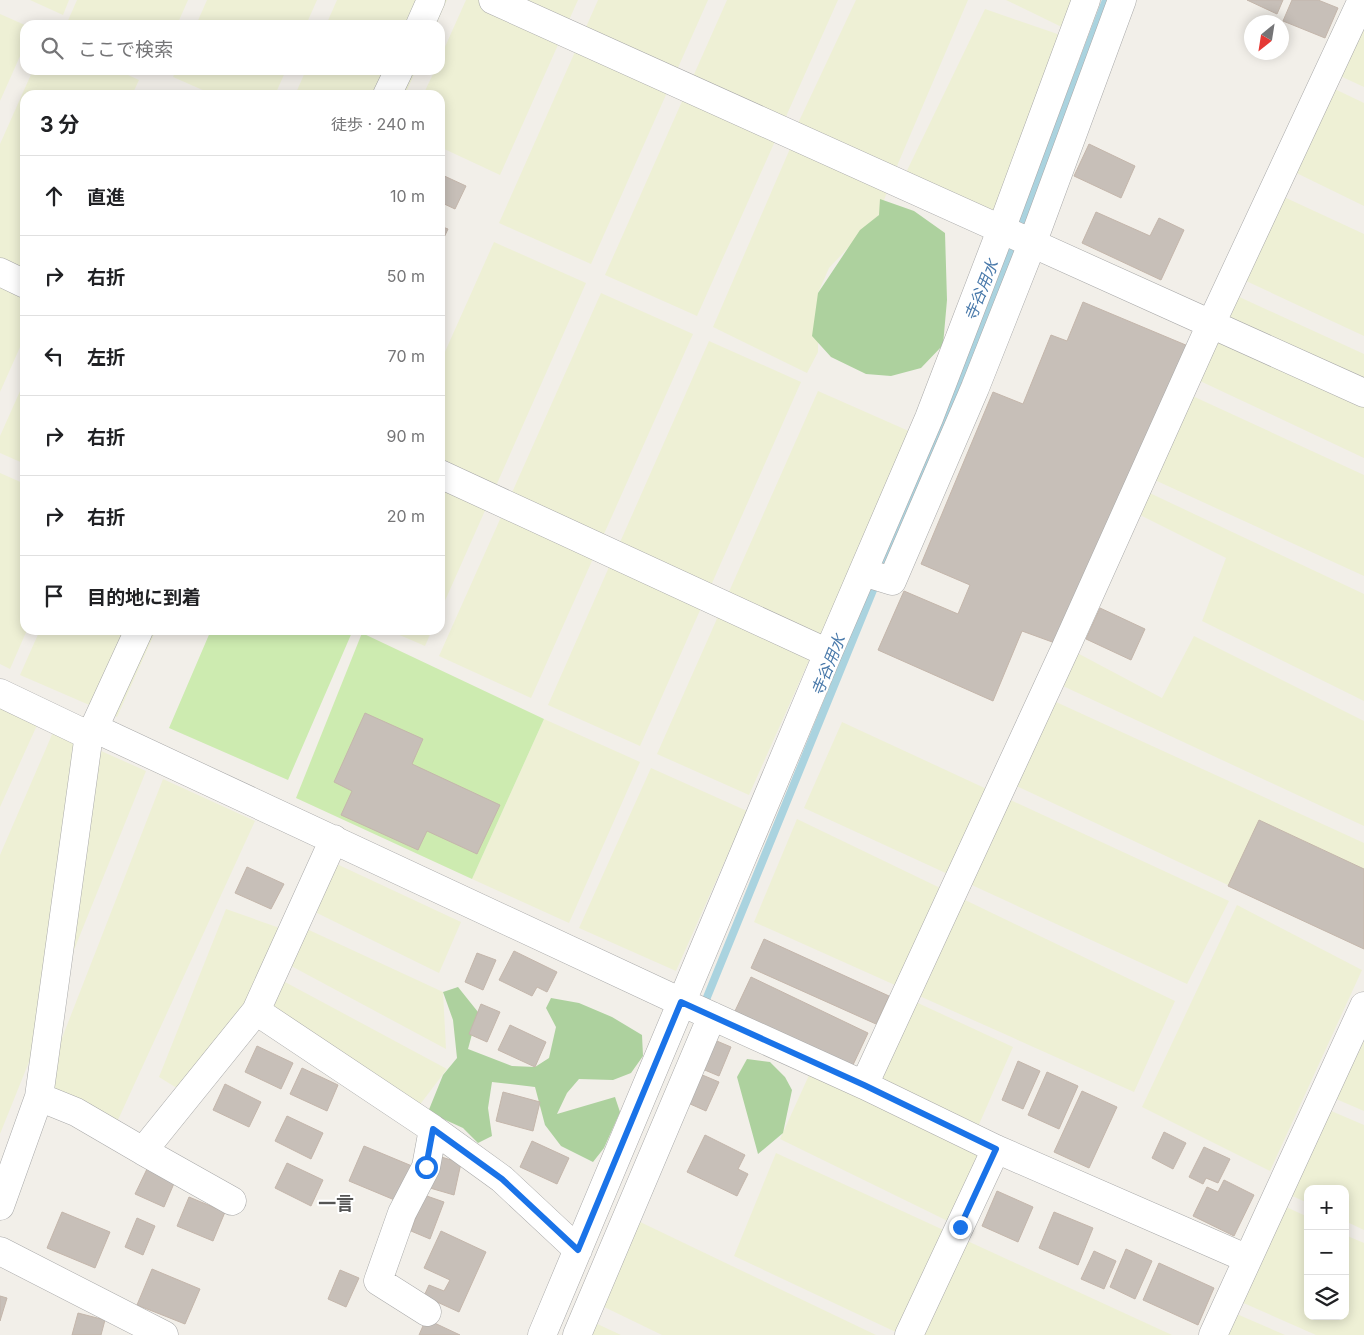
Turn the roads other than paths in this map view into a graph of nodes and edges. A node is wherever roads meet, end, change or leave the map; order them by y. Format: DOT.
graph roads {
  1 [pos="431,0"];
  2 [pos="492,0"];
  3 [pos="1086,0"];
  4 [pos="1122,0"];
  5 [pos="1362,0"];
  6 [pos="422,20"];
  7 [pos="397,75"];
  8 [pos="389,90"];
  9 [pos="1000,230"];
  10 [pos="1032,244"];
  11 [pos="0,272"];
  12 [pos="20,282"];
  13 [pos="1211,324"];
  14 [pos="1364,393"];
  15 [pos="445,476"];
  16 [pos="863,572"];
  17 [pos="138,635"];
  18 [pos="828,653"];
  19 [pos="0,693"];
  20 [pos="92,732"];
  21 [pos="334,840"];
  22 [pos="681,1002"];
  23 [pos="1364,1006"];
  24 [pos="256,1011"];
  25 [pos="712,1016"];
  26 [pos="864,1085"];
  27 [pos="39,1097"];
  28 [pos="433,1129"];
  29 [pos="996,1149"];
  30 [pos="143,1151"];
  31 [pos="232,1201"];
  32 [pos="0,1206"];
  33 [pos="578,1250"];
  34 [pos="0,1251"];
  35 [pos="1248,1259"];
  36 [pos="427,1312"];
  37 [pos="164,1335"];
  38 [pos="542,1335"];
  39 [pos="577,1335"];
  40 [pos="909,1335"];
  41 [pos="1213,1335"];
  1 -- 6 [label="street"];
  2 -- 9 [label="street"];
  3 -- 9 [label="street"];
  4 -- 10 [label="street"];
  5 -- 13 [label="street"];
  7 -- 8 [label="street"];
  9 -- 10 [label="street"];
  9 -- 16 [label="street"];
  10 -- 13 [label="street"];
  10 -- 16 [label="street"];
  11 -- 12 [label="street"];
  13 -- 14 [label="street"];
  13 -- 26 [label="street"];
  15 -- 18 [label="street"];
  16 -- 18 [label="street"];
  17 -- 20 [label="street"];
  18 -- 22 [label="street"];
  19 -- 20 [label="street"];
  20 -- 21 [label="street"];
  20 -- 27 [label="street"];
  21 -- 22 [label="street"];
  21 -- 24 [label="street"];
  22 -- 25 [label="street"];
  22 -- 33 [label="street"];
  23 -- 35 [label="street"];
  24 -- 28 [label="street"];
  24 -- 30 [label="street"];
  25 -- 26 [label="street"];
  25 -- 39 [label="street"];
  26 -- 29 [label="street"];
  27 -- 30 [label="street"];
  27 -- 32 [label="street"];
  28 -- 33 [label="street"];
  28 -- 36 [label="street"];
  29 -- 35 [label="street"];
  29 -- 40 [label="street"];
  30 -- 31 [label="street"];
  33 -- 38 [label="street"];
  34 -- 37 [label="street"];
  35 -- 41 [label="street"];
}
